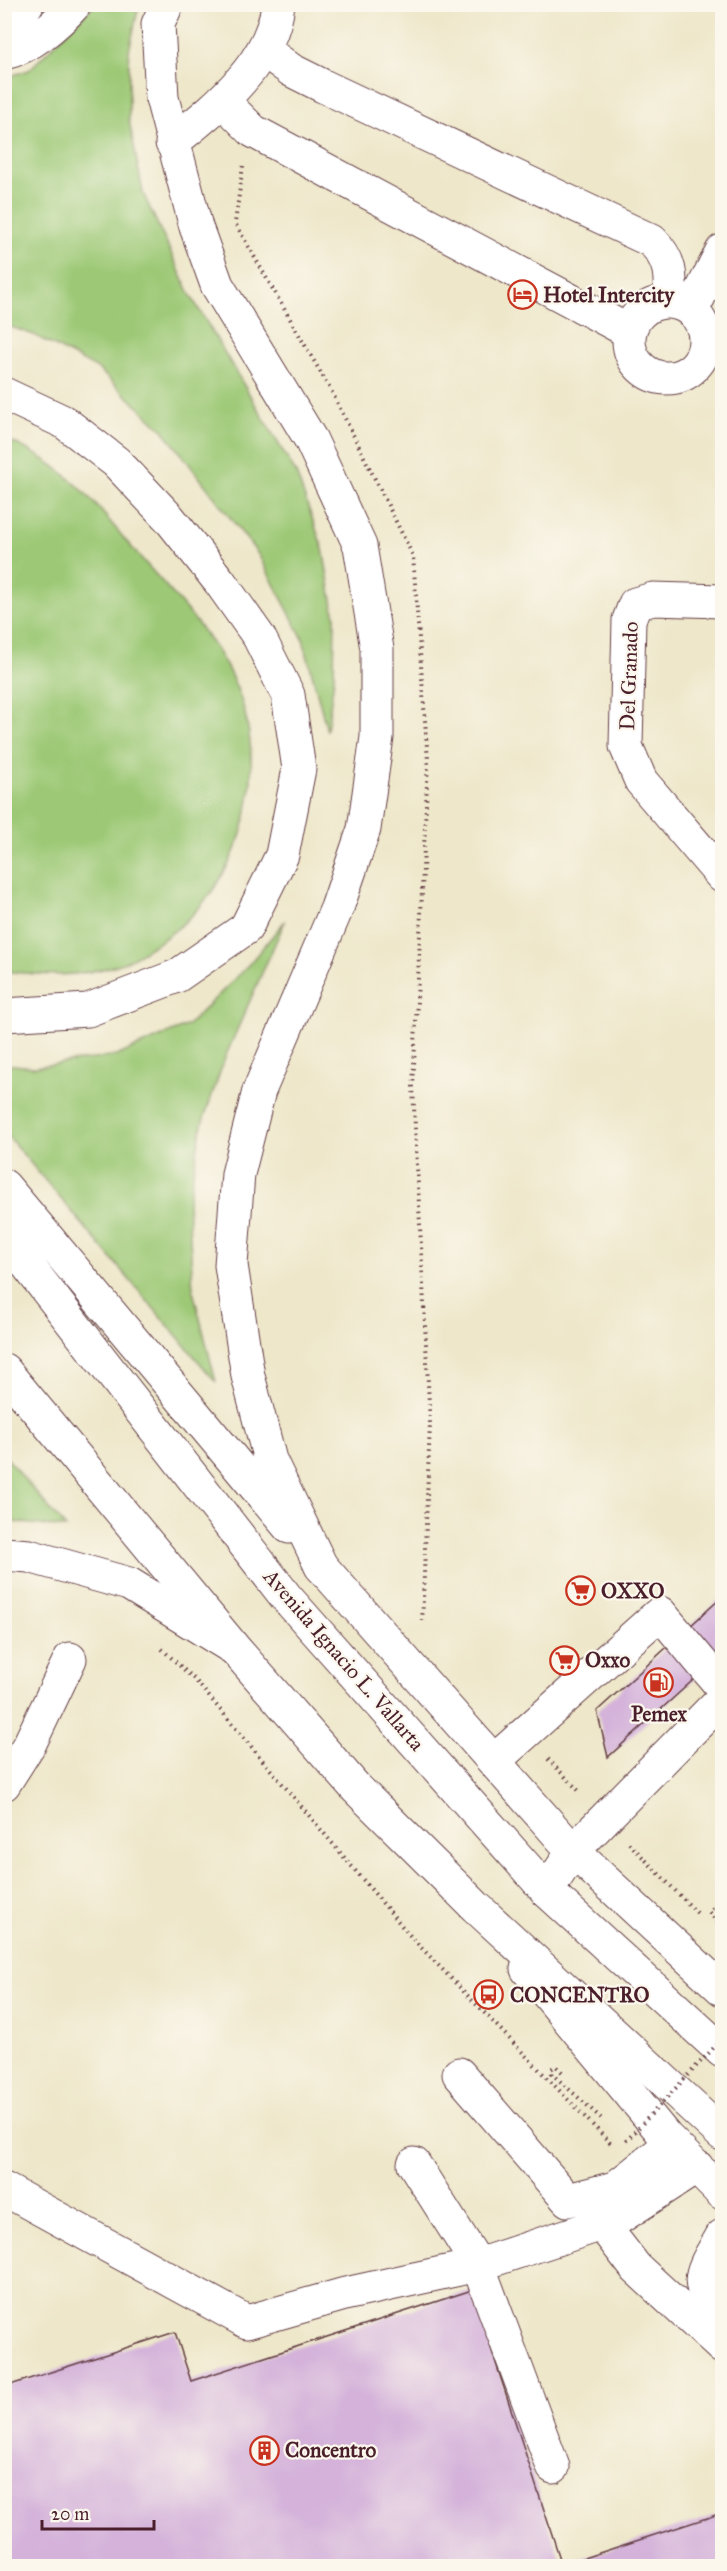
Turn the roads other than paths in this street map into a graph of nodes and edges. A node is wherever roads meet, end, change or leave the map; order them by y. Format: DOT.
graph roads {
  1 [pos="27,4"];
  2 [pos="75,4"];
  3 [pos="167,4"];
  4 [pos="278,4"];
  5 [pos="4,35"];
  6 [pos="264,50"];
  7 [pos="4,53"];
  8 [pos="222,100"];
  9 [pos="172,143"];
  10 [pos="723,252"];
  11 [pos="681,306"];
  12 [pos="628,332"];
  13 [pos="4,394"];
  14 [pos="723,601"];
  15 [pos="723,876"];
  16 [pos="4,1015"];
  17 [pos="4,1186"];
  18 [pos="4,1235"];
  19 [pos="4,1370"];
  20 [pos="4,1554"];
  21 [pos="321,1566"];
  22 [pos="234,1648"];
  23 [pos="70,1659"];
  24 [pos="723,1687"];
  25 [pos="723,1699"];
  26 [pos="494,1761"];
  27 [pos="4,1784"];
  28 [pos="573,1851"];
  29 [pos="547,1891"];
  30 [pos="476,1907"];
  31 [pos="723,1989"];
  32 [pos="723,2051"];
  33 [pos="459,2074"];
  34 [pos="723,2134"];
  35 [pos="672,2143"];
  36 [pos="414,2164"];
  37 [pos="697,2167"];
  38 [pos="4,2189"];
  39 [pos="723,2193"];
  40 [pos="602,2224"];
  41 [pos="723,2236"];
  42 [pos="478,2265"];
  43 [pos="723,2314"];
  44 [pos="723,2348"];
  45 [pos="553,2467"];
  1 -- 5 [label="main road"];
  2 -- 7 [label="main road"];
  3 -- 9 [label="main road"];
  4 -- 6 [label="main road"];
  6 -- 8 [label="main road"];
  6 -- 11 [label="main road"];
  8 -- 9 [label="main road"];
  8 -- 12 [label="main road"];
  9 -- 21 [label="main road"];
  10 -- 11 [label="main road"];
  11 -- 12 [label="main road"];
  11 -- 12 [label="main road"];
  13 -- 16 [label="main road"];
  14 -- 15 [label="main road, Del Granado"];
  17 -- 21 [label="main road"];
  18 -- 29 [label="main road, Avenida Ignacio L. Vallarta"];
  19 -- 22 [label="main road"];
  20 -- 22 [label="main road"];
  21 -- 26 [label="main road"];
  22 -- 30 [label="main road"];
  23 -- 27 [label="main road"];
  24 -- 26 [label="main road"];
  25 -- 28 [label="main road"];
  26 -- 28 [label="main road"];
  28 -- 29 [label="main road"];
  28 -- 31 [label="main road"];
  29 -- 32 [label="main road, Avenida Ignacio L. Vallarta"];
  30 -- 34 [label="main road"];
  30 -- 35 [label="main road"];
  33 -- 35 [label="main road"];
  35 -- 37 [label="main road"];
  36 -- 42 [label="main road"];
  37 -- 39 [label="main road"];
  37 -- 40 [label="main road"];
  38 -- 42 [label="main road"];
  40 -- 42 [label="main road"];
  40 -- 44 [label="main road"];
  41 -- 43 [label="main road"];
  42 -- 45 [label="main road"];
}
